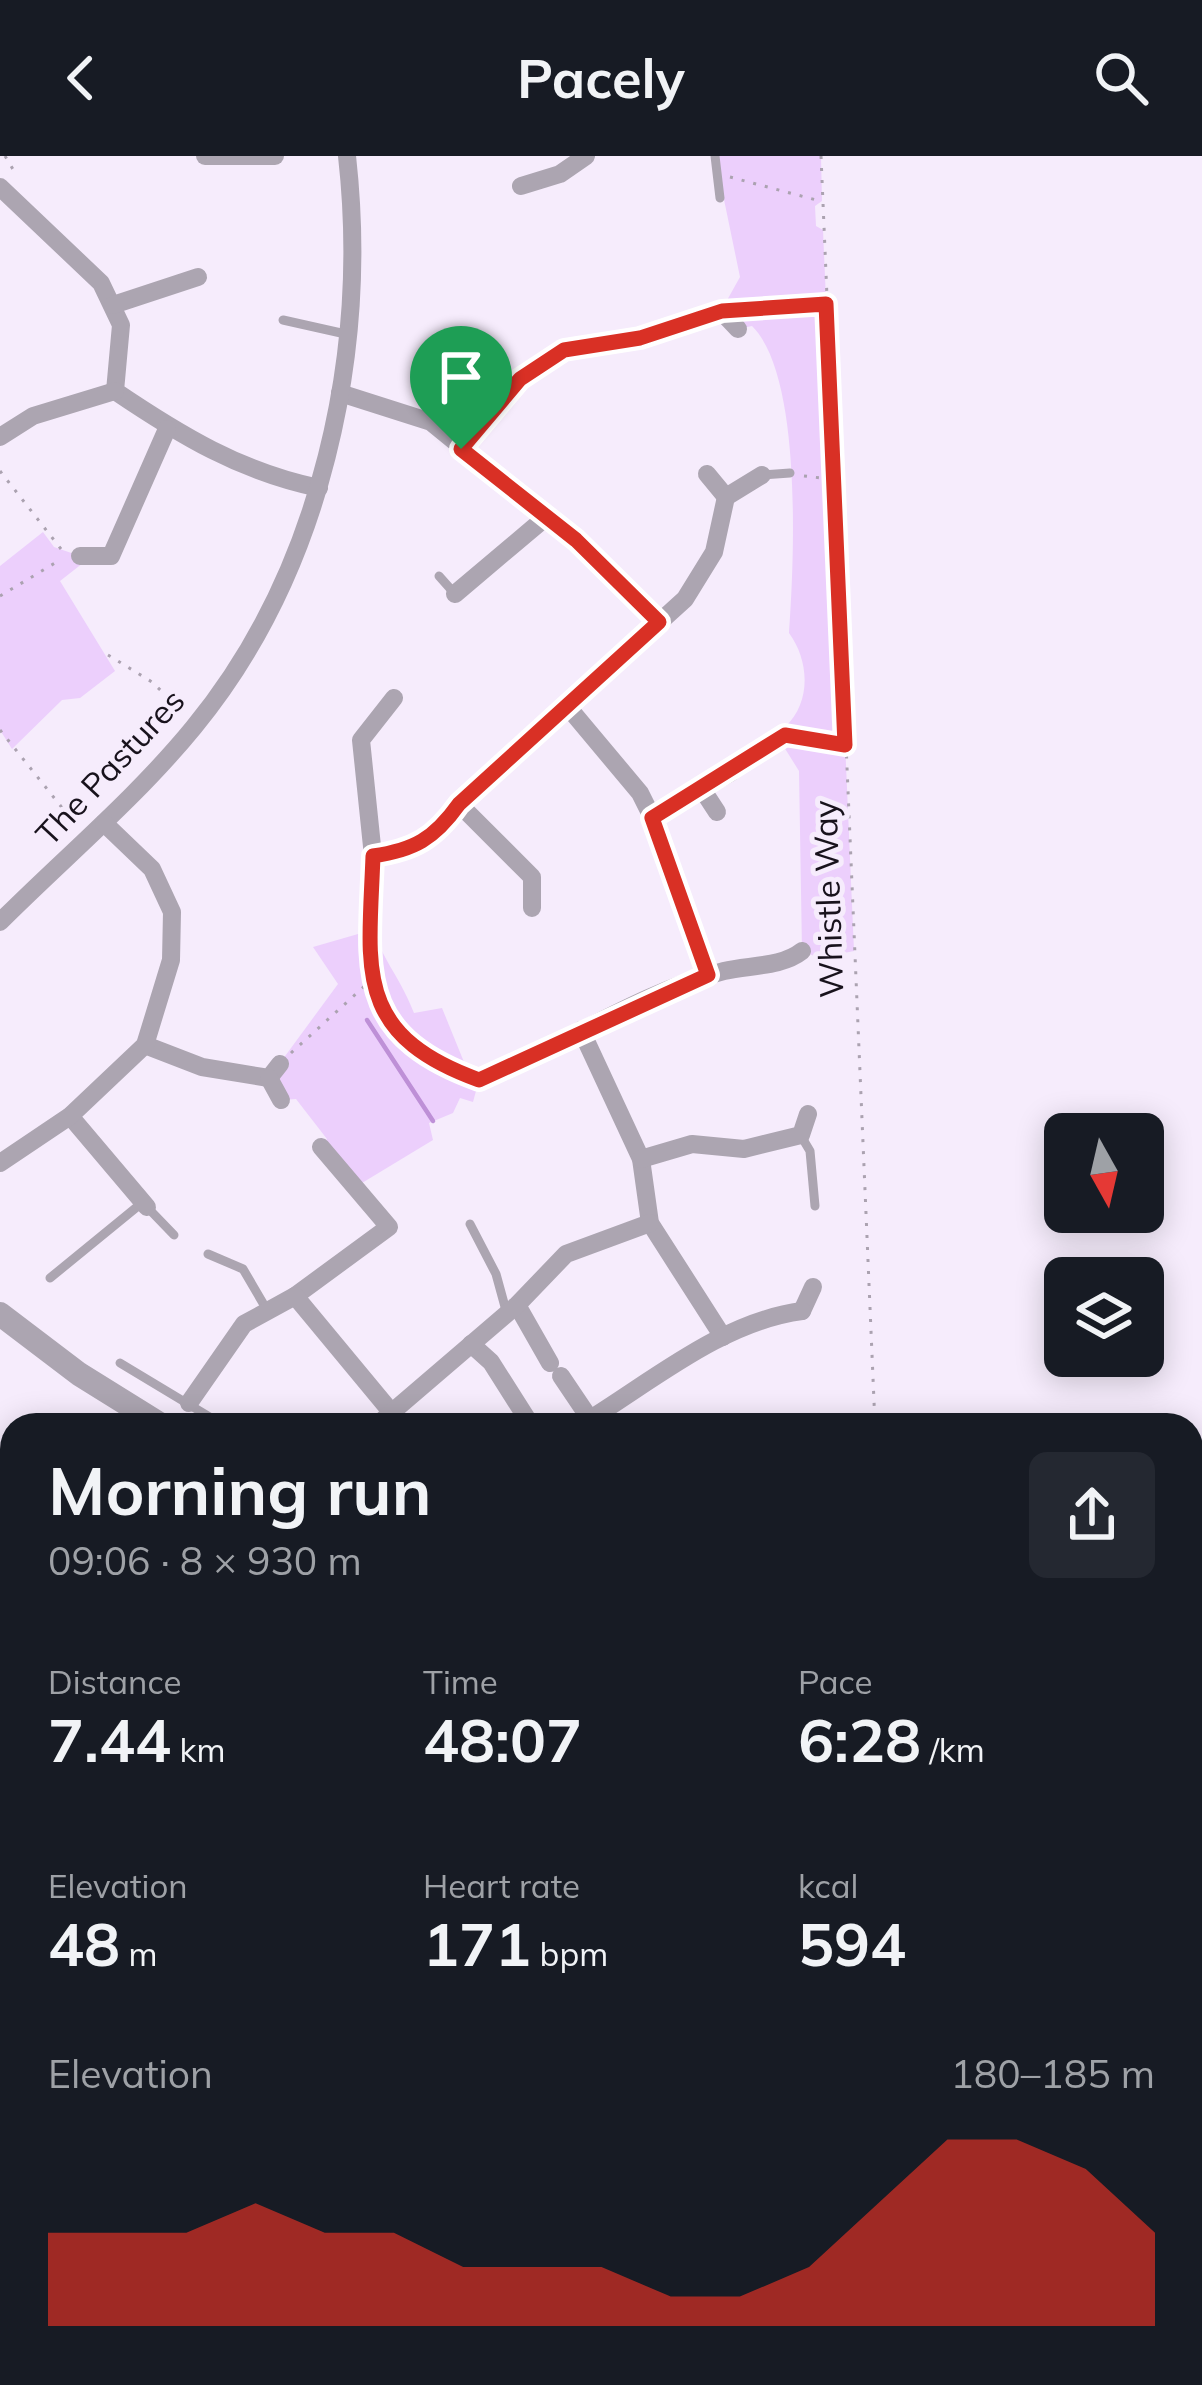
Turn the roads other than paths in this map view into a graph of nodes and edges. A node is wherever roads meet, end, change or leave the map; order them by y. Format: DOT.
graph roads {
  1 [pos="275,156"];
  2 [pos="347,156"];
  3 [pos="586,156"];
  4 [pos="715,156"];
  5 [pos="9,163"];
  6 [pos="214,164"];
  7 [pos="520,186"];
  8 [pos="0,187"];
  9 [pos="720,198"];
  10 [pos="198,277"];
  11 [pos="730,291"];
  12 [pos="113,305"];
  13 [pos="722,311"];
  14 [pos="284,320"];
  15 [pos="738,329"];
  16 [pos="350,335"];
  17 [pos="115,391"];
  18 [pos="340,393"];
  19 [pos="28,395"];
  20 [pos="33,416"];
  21 [pos="167,429"];
  22 [pos="0,437"];
  23 [pos="461,449"];
  24 [pos="790,473"];
  25 [pos="707,474"];
  26 [pos="761,475"];
  27 [pos="319,488"];
  28 [pos="726,497"];
  29 [pos="545,518"];
  30 [pos="80,556"];
  31 [pos="440,576"];
  32 [pos="454,594"];
  33 [pos="659,622"];
  34 [pos="394,698"];
  35 [pos="568,707"];
  36 [pos="785,735"];
  37 [pos="730,773"];
  38 [pos="702,789"];
  39 [pos="459,804"];
  40 [pos="717,812"];
  41 [pos="652,818"];
  42 [pos="104,823"];
  43 [pos="373,856"];
  44 [pos="371,899"];
  45 [pos="4,908"];
  46 [pos="532,908"];
  47 [pos="708,975"];
  48 [pos="803,980"];
  49 [pos="581,1030"];
  50 [pos="146,1045"];
  51 [pos="281,1100"];
  52 [pos="473,1102"];
  53 [pos="808,1114"];
  54 [pos="70,1116"];
  55 [pos="800,1135"];
  56 [pos="322,1147"];
  57 [pos="641,1159"];
  58 [pos="0,1163"];
  59 [pos="145,1204"];
  60 [pos="815,1206"];
  61 [pos="650,1222"];
  62 [pos="470,1224"];
  63 [pos="174,1235"];
  64 [pos="208,1254"];
  65 [pos="50,1278"];
  66 [pos="813,1287"];
  67 [pos="295,1297"];
  68 [pos="512,1309"];
  69 [pos="267,1310"];
  70 [pos="802,1311"];
  71 [pos="0,1314"];
  72 [pos="818,1327"];
  73 [pos="724,1337"];
  74 [pos="471,1344"];
  75 [pos="120,1364"];
  76 [pos="189,1403"];
  77 [pos="142,1413"];
  78 [pos="204,1413"];
  79 [pos="380,1413"];
  80 [pos="391,1413"];
  81 [pos="523,1413"];
  82 [pos="586,1413"];
  83 [pos="607,1413"];
  1 -- 6 [label="street"];
  2 -- 16 [label="street, The Pastures"];
  3 -- 7 [label="street"];
  4 -- 9 [label="lane"];
  5 -- 8 [label="street"];
  8 -- 12 [label="street"];
  10 -- 12 [label="street"];
  11 -- 13 [label="street"];
  12 -- 17 [label="street"];
  13 -- 15 [label="street"];
  13 -- 23 [label="street"];
  14 -- 16 [label="lane"];
  16 -- 18 [label="street, The Pastures"];
  17 -- 20 [label="street"];
  17 -- 21 [label="street"];
  18 -- 23 [label="street"];
  18 -- 27 [label="street, The Pastures"];
  19 -- 20 [label="street"];
  20 -- 22 [label="street"];
  21 -- 27 [label="street"];
  21 -- 30 [label="street"];
  23 -- 29 [label="street"];
  24 -- 26 [label="lane"];
  25 -- 28 [label="street"];
  26 -- 28 [label="street"];
  27 -- 42 [label="street, The Pastures"];
  28 -- 33 [label="street"];
  29 -- 32 [label="street"];
  29 -- 33 [label="street"];
  31 -- 32 [label="lane"];
  33 -- 35 [label="street"];
  34 -- 43 [label="street"];
  35 -- 39 [label="street"];
  35 -- 41 [label="street"];
  36 -- 37 [label="lane"];
  37 -- 38 [label="street"];
  38 -- 40 [label="street"];
  38 -- 41 [label="street"];
  39 -- 43 [label="street"];
  39 -- 46 [label="street"];
  41 -- 47 [label="street"];
  42 -- 45 [label="street, The Pastures"];
  42 -- 50 [label="street"];
  43 -- 44 [label="street"];
  47 -- 48 [label="street"];
  47 -- 49 [label="street"];
  49 -- 52 [label="street"];
  49 -- 57 [label="street"];
  50 -- 51 [label="street"];
  50 -- 54 [label="street"];
  53 -- 55 [label="street"];
  54 -- 58 [label="street"];
  54 -- 59 [label="street"];
  55 -- 57 [label="street"];
  55 -- 60 [label="lane"];
  56 -- 67 [label="street"];
  57 -- 61 [label="street"];
  59 -- 63 [label="lane"];
  59 -- 65 [label="lane"];
  61 -- 68 [label="street"];
  61 -- 73 [label="street"];
  62 -- 68 [label="lane"];
  64 -- 69 [label="lane"];
  66 -- 70 [label="street"];
  67 -- 69 [label="street"];
  67 -- 79 [label="street"];
  68 -- 74 [label="street"];
  68 -- 82 [label="street"];
  69 -- 76 [label="street"];
  70 -- 72 [label="street"];
  70 -- 73 [label="street"];
  71 -- 77 [label="street"];
  73 -- 83 [label="street"];
  74 -- 80 [label="street"];
  74 -- 81 [label="street"];
  75 -- 76 [label="lane"];
  76 -- 78 [label="lane"];
}
